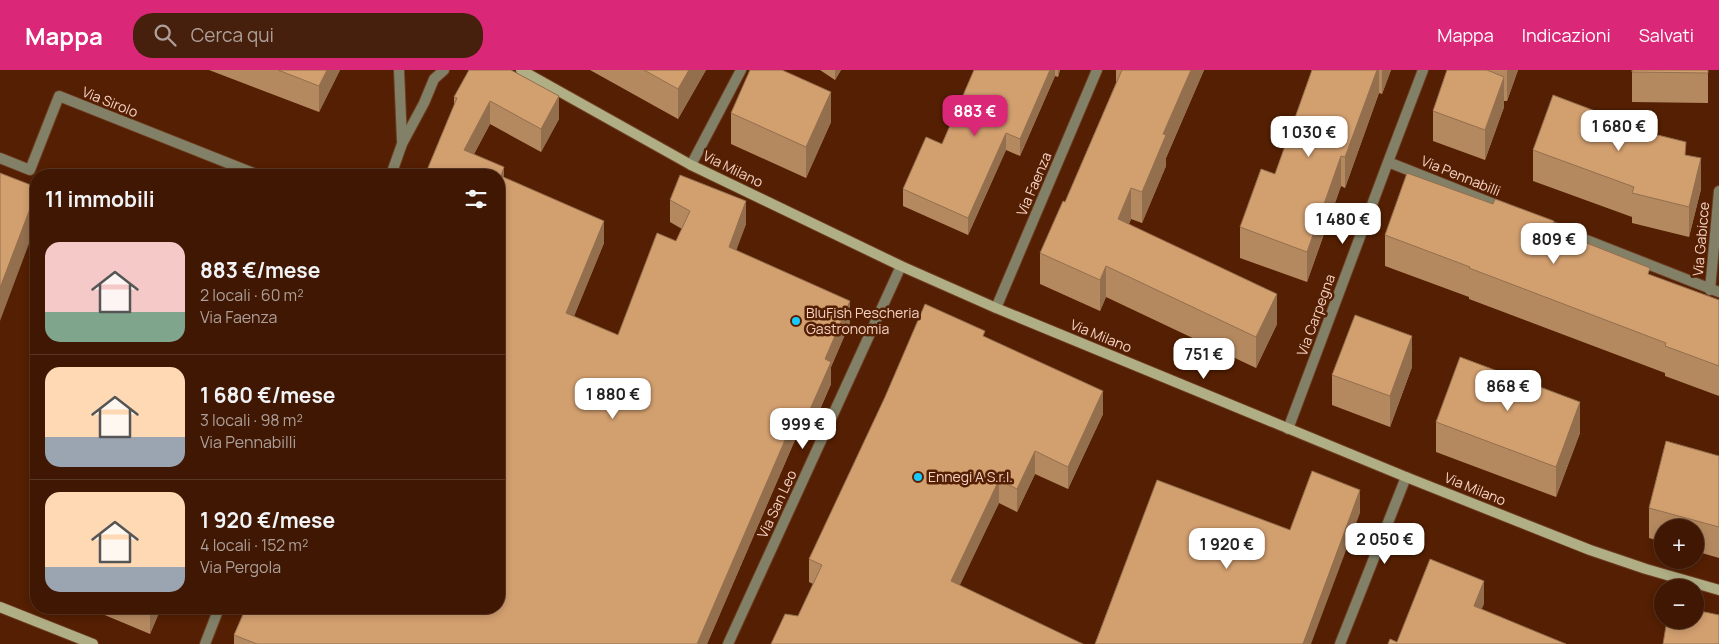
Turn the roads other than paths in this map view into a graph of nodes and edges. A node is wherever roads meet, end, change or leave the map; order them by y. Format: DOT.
graph roads {
  1 [pos="399,70"];
  2 [pos="444,70"];
  3 [pos="521,70"];
  4 [pos="742,70"];
  5 [pos="1097,70"];
  6 [pos="1423,70"];
  7 [pos="402,144"];
  8 [pos="0,158"];
  9 [pos="1388,162"];
  10 [pos="691,165"];
  11 [pos="30,169"];
  12 [pos="243,169"];
  13 [pos="393,169"];
  14 [pos="30,170"];
  15 [pos="1719,192"];
  16 [pos="1517,213"];
  17 [pos="1535,220"];
  18 [pos="901,266"];
  19 [pos="1715,291"];
  20 [pos="996,308"];
  21 [pos="1288,429"];
  22 [pos="1406,477"];
  23 [pos="1719,590"];
  24 [pos="0,607"];
  25 [pos="217,614"];
  26 [pos="93,644"];
  27 [pos="205,644"];
  28 [pos="728,644"];
  29 [pos="1340,644"];
  1 -- 7 [label="street"];
  2 -- 7 [label="street"];
  3 -- 10 [label="street, Via Milano"];
  4 -- 10 [label="street"];
  5 -- 20 [label="street, Via Faenza"];
  6 -- 9 [label="street, Via Carpegna"];
  7 -- 13 [label="street"];
  8 -- 14 [label="street, Via Sirolo"];
  9 -- 16 [label="street, Via Pennabilli"];
  9 -- 21 [label="street, Via Carpegna"];
  10 -- 18 [label="street, Via Milano"];
  11 -- 12 [label="street, Via Sirolo"];
  15 -- 19 [label="street, Via Gabicce"];
  17 -- 19 [label="street"];
  18 -- 20 [label="street, Via Milano"];
  18 -- 28 [label="street, Via San Leo"];
  20 -- 21 [label="street, Via Milano"];
  21 -- 22 [label="street, Via Milano"];
  22 -- 23 [label="street, Via Milano"];
  22 -- 29 [label="street"];
  24 -- 26 [label="street"];
  25 -- 27 [label="street"];
}
